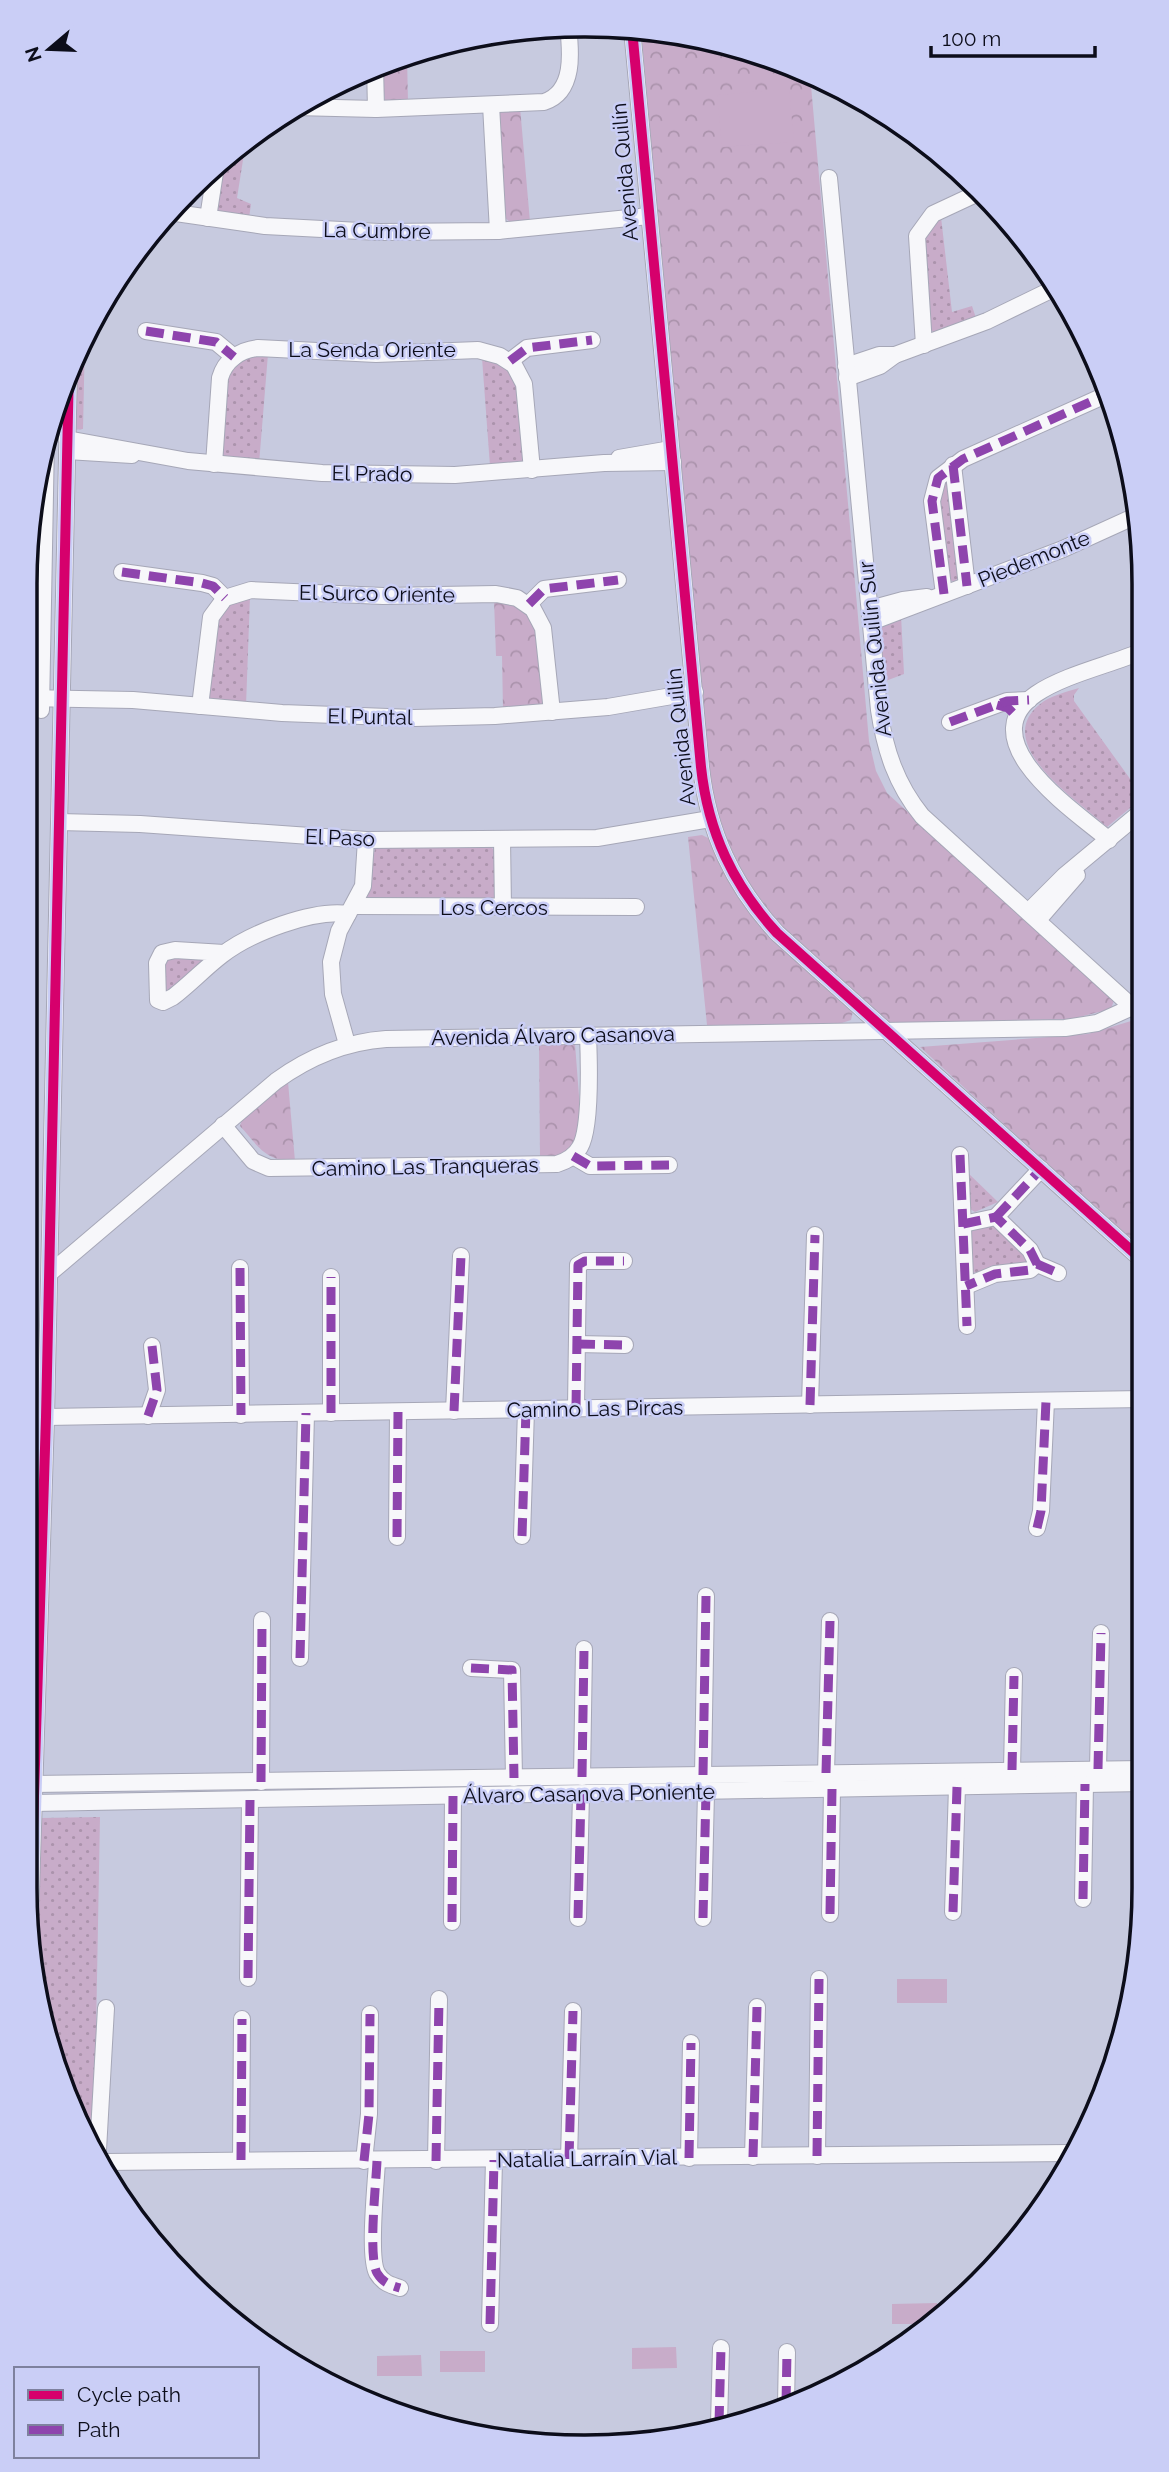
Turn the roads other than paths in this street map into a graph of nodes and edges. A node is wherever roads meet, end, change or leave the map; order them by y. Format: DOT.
graph roads {
  1 [pos="568,37"];
  2 [pos="633,39"];
  3 [pos="375,78"];
  4 [pos="491,105"];
  5 [pos="316,108"];
  6 [pos="376,109"];
  7 [pos="829,178"];
  8 [pos="214,182"];
  9 [pos="971,196"];
  10 [pos="648,211"];
  11 [pos="181,214"];
  12 [pos="208,218"];
  13 [pos="498,231"];
  14 [pos="1047,292"];
  15 [pos="146,331"];
  16 [pos="592,340"];
  17 [pos="923,345"];
  18 [pos="234,357"];
  19 [pos="510,361"];
  20 [pos="846,372"];
  21 [pos="1099,398"];
  22 [pos="68,402"];
  23 [pos="67,445"];
  24 [pos="672,456"];
  25 [pos="214,464"];
  26 [pos="953,465"];
  27 [pos="532,470"];
  28 [pos="44,495"];
  29 [pos="1129,519"];
  30 [pos="122,572"];
  31 [pos="618,580"];
  32 [pos="967,586"];
  33 [pos="939,596"];
  34 [pos="225,598"];
  35 [pos="529,604"];
  36 [pos="871,615"];
  37 [pos="1132,655"];
  38 [pos="62,693"];
  39 [pos="37,698"];
  40 [pos="696,698"];
  41 [pos="1029,700"];
  42 [pos="997,705"];
  43 [pos="200,706"];
  44 [pos="552,712"];
  45 [pos="1018,718"];
  46 [pos="950,722"];
  47 [pos="1132,821"];
  48 [pos="59,822"];
  49 [pos="712,825"];
  50 [pos="502,839"];
  51 [pos="366,840"];
  52 [pos="1109,841"];
  53 [pos="636,907"];
  54 [pos="503,908"];
  55 [pos="351,910"];
  56 [pos="1033,916"];
  57 [pos="224,953"];
  58 [pos="1132,1003"];
  59 [pos="1132,1011"];
  60 [pos="889,1032"];
  61 [pos="583,1036"];
  62 [pos="347,1044"];
  63 [pos="226,1122"];
  64 [pos="960,1155"];
  65 [pos="573,1156"];
  66 [pos="669,1165"];
  67 [pos="1041,1169"];
  68 [pos="996,1217"];
  69 [pos="963,1224"];
  70 [pos="815,1235"];
  71 [pos="1132,1251"];
  72 [pos="460,1256"];
  73 [pos="624,1261"];
  74 [pos="1037,1264"];
  75 [pos="240,1268"];
  76 [pos="50,1273"];
  77 [pos="1058,1273"];
  78 [pos="331,1277"];
  79 [pos="966,1286"];
  80 [pos="967,1326"];
  81 [pos="577,1344"];
  82 [pos="625,1345"];
  83 [pos="152,1346"];
  84 [pos="1132,1399"];
  85 [pos="1046,1401"];
  86 [pos="810,1405"];
  87 [pos="576,1409"];
  88 [pos="526,1410"];
  89 [pos="454,1411"];
  90 [pos="398,1412"];
  91 [pos="306,1413"];
  92 [pos="331,1413"];
  93 [pos="241,1415"];
  94 [pos="148,1416"];
  95 [pos="46,1417"];
  96 [pos="1037,1528"];
  97 [pos="522,1536"];
  98 [pos="397,1537"];
  99 [pos="706,1596"];
  100 [pos="262,1620"];
  101 [pos="830,1621"];
  102 [pos="1101,1633"];
  103 [pos="584,1649"];
  104 [pos="300,1658"];
  105 [pos="471,1668"];
  106 [pos="37,1671"];
  107 [pos="1014,1676"];
  108 [pos="1098,1769"];
  109 [pos="1132,1769"];
  110 [pos="1012,1770"];
  111 [pos="826,1773"];
  112 [pos="703,1775"];
  113 [pos="640,1776"];
  114 [pos="582,1777"];
  115 [pos="514,1778"];
  116 [pos="995,1778"];
  117 [pos="212,1782"];
  118 [pos="261,1782"];
  119 [pos="1132,1783"];
  120 [pos="37,1784"];
  121 [pos="1085,1784"];
  122 [pos="957,1787"];
  123 [pos="832,1789"];
  124 [pos="706,1792"];
  125 [pos="640,1793"];
  126 [pos="581,1794"];
  127 [pos="453,1796"];
  128 [pos="213,1800"];
  129 [pos="250,1800"];
  130 [pos="37,1803"];
  131 [pos="1083,1899"];
  132 [pos="953,1912"];
  133 [pos="830,1914"];
  134 [pos="703,1917"];
  135 [pos="578,1918"];
  136 [pos="452,1922"];
  137 [pos="248,1978"];
  138 [pos="818,1979"];
  139 [pos="439,1999"];
  140 [pos="757,2007"];
  141 [pos="106,2008"];
  142 [pos="573,2011"];
  143 [pos="370,2014"];
  144 [pos="243,2019"];
  145 [pos="691,2043"];
  146 [pos="99,2140"];
  147 [pos="1063,2154"];
  148 [pos="817,2155"];
  149 [pos="753,2157"];
  150 [pos="689,2158"];
  151 [pos="569,2159"];
  152 [pos="241,2160"];
  153 [pos="494,2160"];
  154 [pos="370,2161"];
  155 [pos="436,2161"];
  156 [pos="111,2162"];
  157 [pos="400,2288"];
  158 [pos="490,2323"];
  159 [pos="720,2348"];
  160 [pos="788,2352"];
  161 [pos="786,2397"];
  162 [pos="719,2419"];
  1 -- 4 [label="street"];
  2 -- 10 [label="street, Avenida Quilín"];
  3 -- 6 [label="street"];
  4 -- 6 [label="street"];
  4 -- 13 [label="street"];
  5 -- 6 [label="street"];
  7 -- 20 [label="street, Avenida Quilín Sur"];
  8 -- 12 [label="street"];
  9 -- 17 [label="street"];
  10 -- 13 [label="street, La Cumbre"];
  10 -- 24 [label="street, Avenida Quilín"];
  11 -- 12 [label="street, La Cumbre"];
  12 -- 13 [label="street, La Cumbre"];
  14 -- 17 [label="street"];
  15 -- 18 [label="street"];
  16 -- 19 [label="street"];
  17 -- 20 [label="street"];
  18 -- 19 [label="street, La Senda Oriente"];
  18 -- 25 [label="street"];
  19 -- 27 [label="street"];
  20 -- 36 [label="street, Avenida Quilín Sur"];
  21 -- 26 [label="street"];
  22 -- 23 [label="street"];
  23 -- 25 [label="street, El Prado"];
  23 -- 38 [label="street"];
  24 -- 27 [label="street, El Prado"];
  24 -- 40 [label="street, Avenida Quilín"];
  25 -- 27 [label="street, El Prado"];
  26 -- 32 [label="street, Piedemonte"];
  26 -- 33 [label="street"];
  28 -- 39 [label="street"];
  29 -- 32 [label="street, Piedemonte"];
  30 -- 34 [label="street"];
  31 -- 35 [label="street"];
  32 -- 33 [label="street, Piedemonte"];
  33 -- 36 [label="street, Piedemonte"];
  34 -- 35 [label="street, El Surco Oriente"];
  34 -- 43 [label="street"];
  35 -- 44 [label="street"];
  36 -- 56 [label="street, Avenida Quilín Sur"];
  37 -- 41 [label="street"];
  38 -- 39 [label="street, El Puntal"];
  38 -- 43 [label="street, El Puntal"];
  38 -- 48 [label="street"];
  40 -- 44 [label="street, El Puntal"];
  40 -- 49 [label="street, Avenida Quilín"];
  41 -- 42 [label="street"];
  41 -- 45 [label="street"];
  42 -- 45 [label="street"];
  42 -- 46 [label="street"];
  43 -- 44 [label="street, El Puntal"];
  45 -- 52 [label="street"];
  47 -- 52 [label="street"];
  48 -- 51 [label="street, El Paso"];
  48 -- 76 [label="street"];
  49 -- 50 [label="street, El Paso"];
  49 -- 60 [label="street, Avenida Quilín"];
  50 -- 51 [label="street, El Paso"];
  50 -- 54 [label="street"];
  51 -- 55 [label="street"];
  52 -- 56 [label="street"];
  53 -- 54 [label="street, Los Cercos"];
  54 -- 55 [label="street, Los Cercos"];
  55 -- 57 [label="street, Los Cercos"];
  55 -- 62 [label="street"];
  56 -- 58 [label="street, Avenida Quilín Sur"];
  59 -- 60 [label="street, Avenida Álvaro Casanova"];
  60 -- 61 [label="street, Avenida Álvaro Casanova"];
  60 -- 67 [label="street, Avenida Quilín"];
  61 -- 62 [label="street, Avenida Álvaro Casanova"];
  61 -- 65 [label="street"];
  62 -- 63 [label="street, Avenida Álvaro Casanova"];
  63 -- 65 [label="street, Camino Las Tranqueras"];
  63 -- 76 [label="street, Avenida Álvaro Casanova"];
  64 -- 69 [label="street"];
  65 -- 66 [label="street"];
  67 -- 68 [label="street"];
  67 -- 71 [label="street, Avenida Quilín"];
  68 -- 69 [label="street"];
  68 -- 74 [label="street"];
  69 -- 79 [label="street"];
  70 -- 86 [label="street"];
  72 -- 89 [label="street"];
  73 -- 81 [label="street"];
  74 -- 77 [label="street"];
  74 -- 79 [label="street"];
  75 -- 93 [label="street"];
  76 -- 95 [label="street"];
  78 -- 92 [label="street"];
  79 -- 80 [label="street"];
  81 -- 82 [label="street"];
  81 -- 87 [label="street"];
  83 -- 94 [label="street"];
  84 -- 85 [label="street, Camino Las Pircas"];
  85 -- 86 [label="street, Camino Las Pircas"];
  85 -- 96 [label="street"];
  86 -- 87 [label="street, Camino Las Pircas"];
  87 -- 88 [label="street, Camino Las Pircas"];
  88 -- 89 [label="street, Camino Las Pircas"];
  88 -- 97 [label="street"];
  89 -- 90 [label="street, Camino Las Pircas"];
  90 -- 92 [label="street, Camino Las Pircas"];
  90 -- 98 [label="street"];
  91 -- 92 [label="street, Camino Las Pircas"];
  91 -- 93 [label="street, Camino Las Pircas"];
  91 -- 104 [label="street"];
  93 -- 94 [label="street, Camino Las Pircas"];
  94 -- 95 [label="street, Camino Las Pircas"];
  95 -- 106 [label="street"];
  99 -- 112 [label="street"];
  100 -- 118 [label="street"];
  101 -- 111 [label="street"];
  102 -- 108 [label="street"];
  103 -- 114 [label="street"];
  105 -- 115 [label="street"];
  107 -- 110 [label="street"];
  108 -- 109 [label="street, Álvaro Casanova Poniente"];
  108 -- 110 [label="street, Álvaro Casanova Poniente"];
  110 -- 116 [label="street, Álvaro Casanova Poniente"];
  111 -- 112 [label="street, Álvaro Casanova Poniente"];
  111 -- 116 [label="street, Álvaro Casanova Poniente"];
  112 -- 113 [label="street, Álvaro Casanova Poniente"];
  113 -- 114 [label="street, Álvaro Casanova Poniente"];
  113 -- 125 [label="street"];
  114 -- 115 [label="street, Álvaro Casanova Poniente"];
  115 -- 118 [label="street, Álvaro Casanova Poniente"];
  116 -- 121 [label="street, Álvaro Casanova Poniente"];
  116 -- 122 [label="street, Álvaro Casanova Poniente"];
  117 -- 118 [label="street, Álvaro Casanova Poniente"];
  117 -- 120 [label="street, Álvaro Casanova Poniente"];
  117 -- 128 [label="street"];
  119 -- 121 [label="street, Álvaro Casanova Poniente"];
  121 -- 131 [label="street"];
  122 -- 123 [label="street, Álvaro Casanova Poniente"];
  122 -- 132 [label="street"];
  123 -- 124 [label="street, Álvaro Casanova Poniente"];
  123 -- 133 [label="street"];
  124 -- 125 [label="street, Álvaro Casanova Poniente"];
  124 -- 134 [label="street"];
  125 -- 126 [label="street, Álvaro Casanova Poniente"];
  126 -- 127 [label="street, Álvaro Casanova Poniente"];
  126 -- 135 [label="street"];
  127 -- 129 [label="street, Álvaro Casanova Poniente"];
  127 -- 136 [label="street"];
  128 -- 129 [label="street, Álvaro Casanova Poniente"];
  128 -- 130 [label="street, Álvaro Casanova Poniente"];
  129 -- 137 [label="street"];
  138 -- 148 [label="street"];
  139 -- 155 [label="street"];
  140 -- 149 [label="street"];
  141 -- 146 [label="street"];
  142 -- 151 [label="street"];
  143 -- 154 [label="street"];
  144 -- 152 [label="street"];
  145 -- 150 [label="street"];
  147 -- 148 [label="street, Natalia Larraín Vial"];
  148 -- 149 [label="street, Natalia Larraín Vial"];
  149 -- 150 [label="street, Natalia Larraín Vial"];
  150 -- 151 [label="street, Natalia Larraín Vial"];
  151 -- 153 [label="street, Natalia Larraín Vial"];
  152 -- 154 [label="street, Natalia Larraín Vial"];
  152 -- 156 [label="street, Natalia Larraín Vial"];
  153 -- 155 [label="street, Natalia Larraín Vial"];
  153 -- 158 [label="street"];
  154 -- 155 [label="street, Natalia Larraín Vial"];
  154 -- 157 [label="street"];
  159 -- 162 [label="street"];
  160 -- 161 [label="street"];
}
